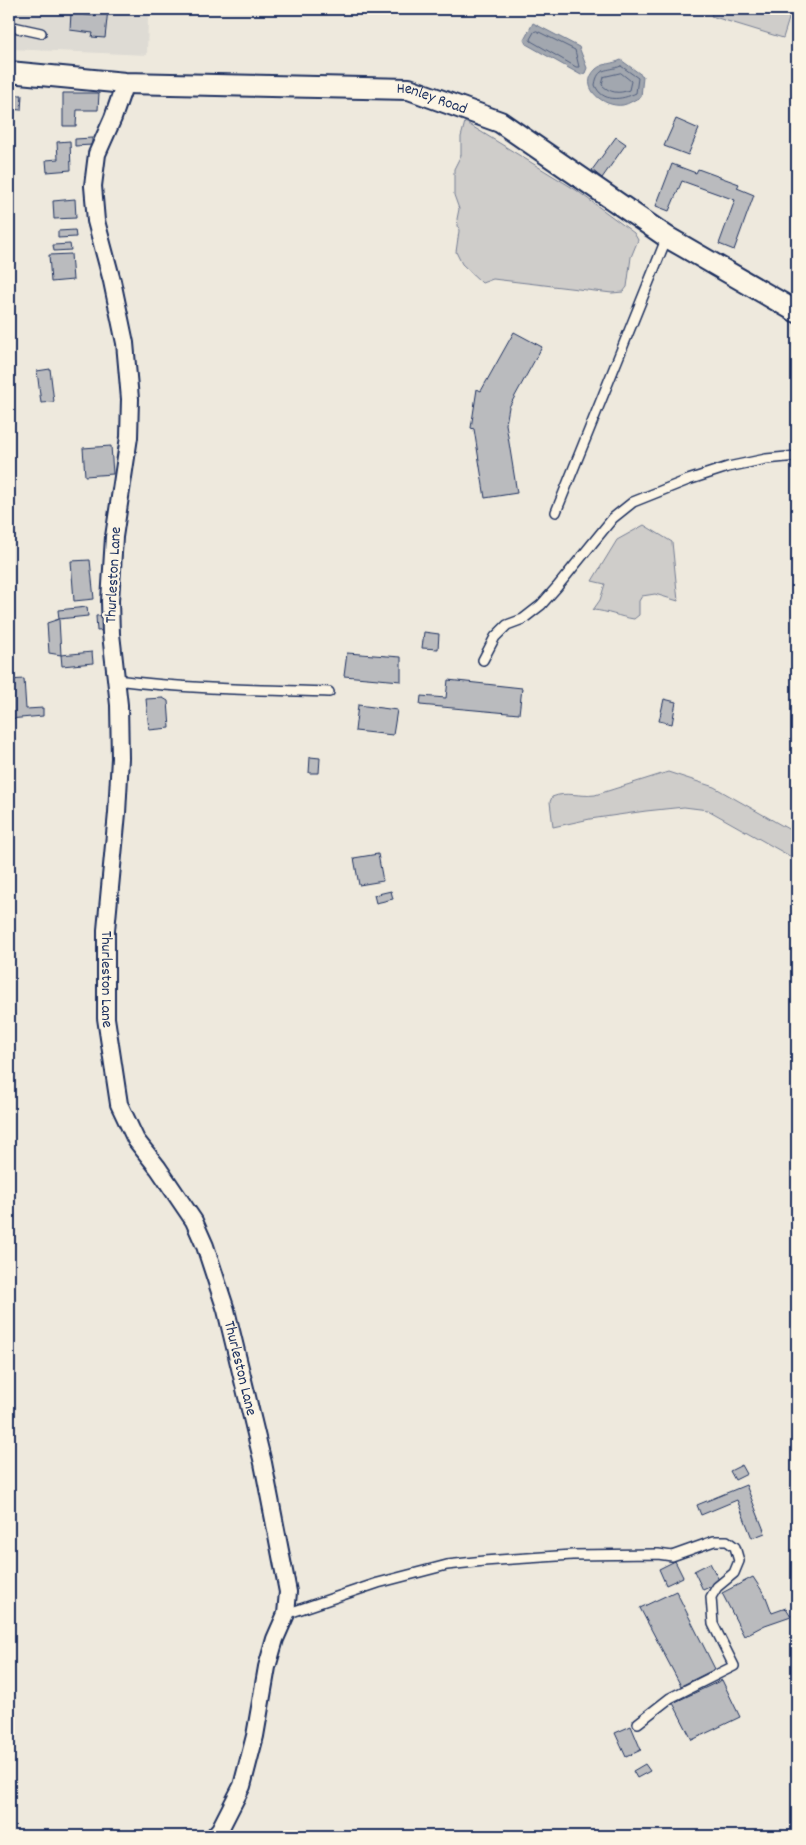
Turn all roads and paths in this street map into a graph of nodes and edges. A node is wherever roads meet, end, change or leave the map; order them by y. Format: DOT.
graph roads {
  1 [pos="9,26"];
  2 [pos="42,33"];
  3 [pos="9,72"];
  4 [pos="125,83"];
  5 [pos="667,237"];
  6 [pos="797,312"];
  7 [pos="797,456"];
  8 [pos="556,512"];
  9 [pos="483,660"];
  10 [pos="116,680"];
  11 [pos="329,692"];
  12 [pos="286,1614"];
  13 [pos="638,1723"];
  14 [pos="214,1836"];
  1 -- 2 [label="lane"];
  3 -- 4 [label="street, Henley Road"];
  4 -- 5 [label="street, Henley Road"];
  4 -- 10 [label="street, Thurleston Lane"];
  5 -- 6 [label="street, Henley Road"];
  5 -- 8 [label="lane"];
  7 -- 9 [label="lane"];
  10 -- 11 [label="lane"];
  10 -- 12 [label="street, Thurleston Lane"];
  12 -- 13 [label="lane"];
  12 -- 14 [label="street, Thurleston Lane"];
}
